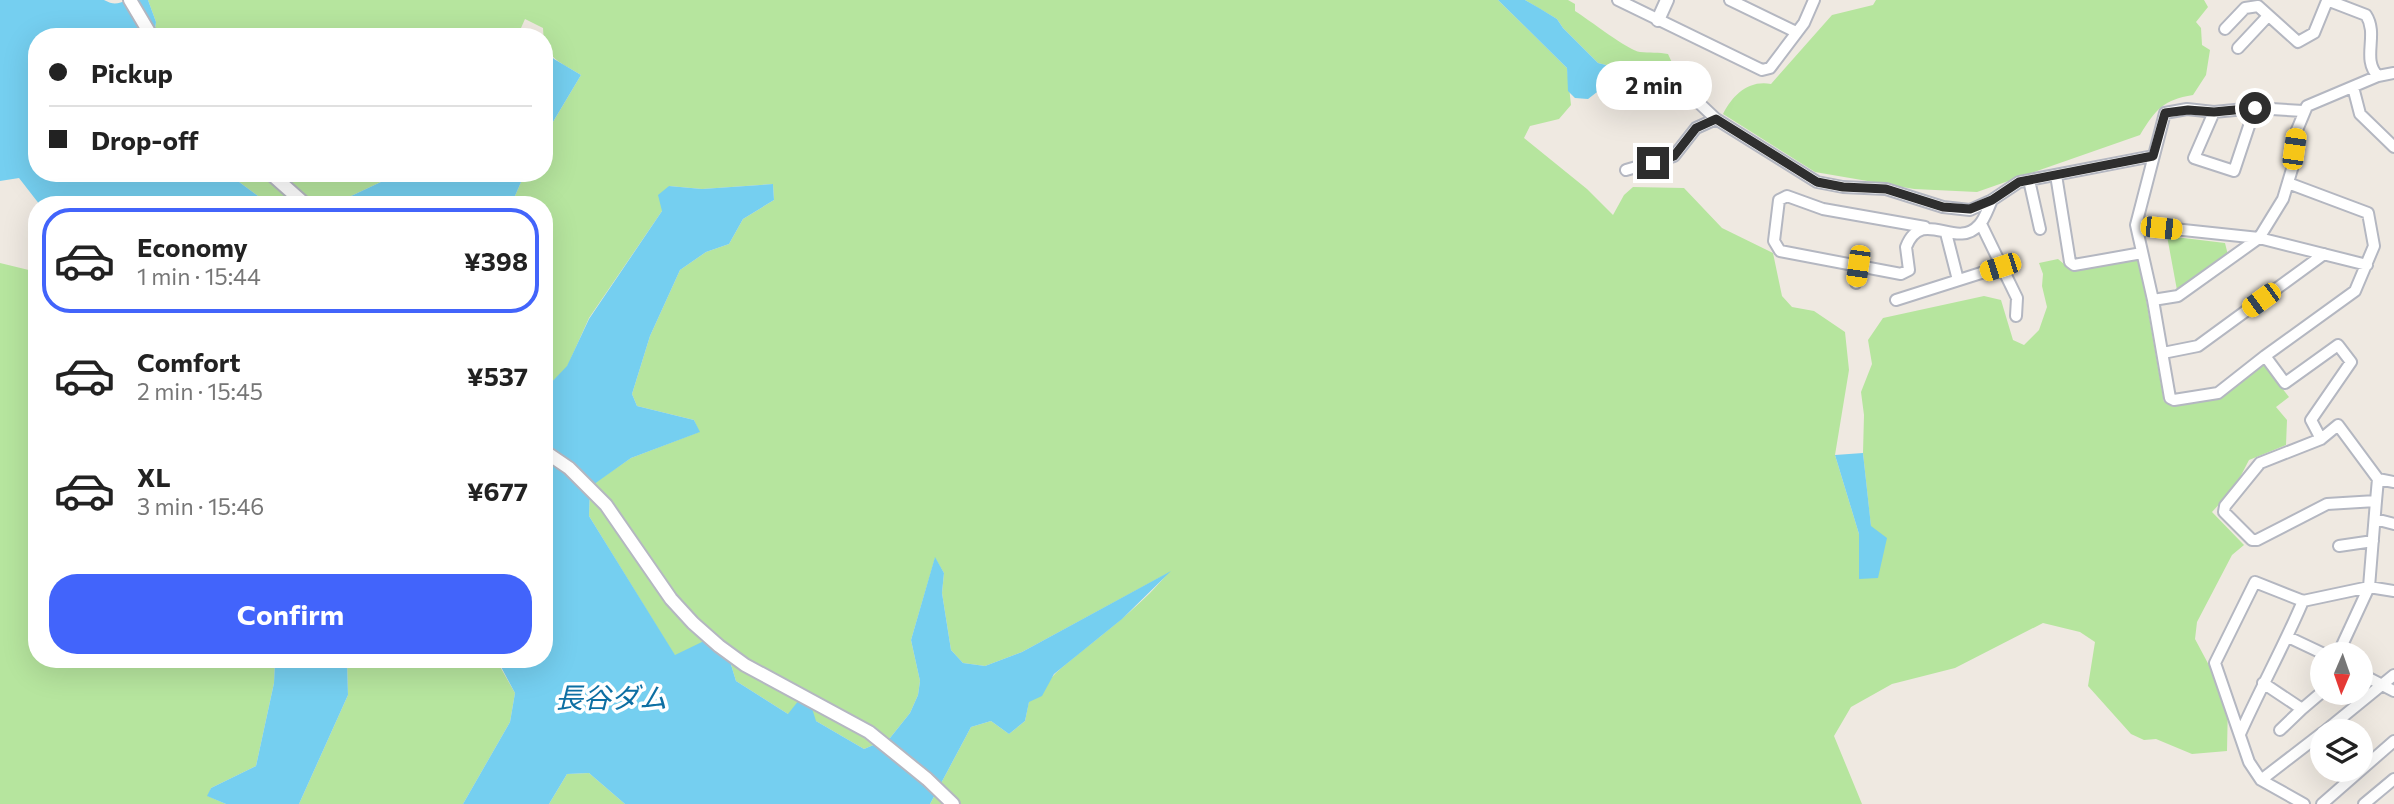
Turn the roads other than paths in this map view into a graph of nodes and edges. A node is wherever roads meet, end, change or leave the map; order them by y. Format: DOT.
graph roads {
  1 [pos="130,0"];
  2 [pos="1618,0"];
  3 [pos="1667,0"];
  4 [pos="1730,0"];
  5 [pos="1814,0"];
  6 [pos="2327,0"];
  7 [pos="2268,16"];
  8 [pos="1658,19"];
  9 [pos="147,28"];
  10 [pos="2225,29"];
  11 [pos="1796,32"];
  12 [pos="2238,48"];
  13 [pos="2394,73"];
  14 [pos="2378,76"];
  15 [pos="2353,87"];
  16 [pos="1697,96"];
  17 [pos="2255,108"];
  18 [pos="2303,111"];
  19 [pos="2214,112"];
  20 [pos="1716,119"];
  21 [pos="2394,147"];
  22 [pos="2153,156"];
  23 [pos="1626,170"];
  24 [pos="2056,175"];
  25 [pos="2029,180"];
  26 [pos="280,182"];
  27 [pos="2288,183"];
  28 [pos="296,196"];
  29 [pos="1992,200"];
  30 [pos="1981,224"];
  31 [pos="2136,225"];
  32 [pos="1925,227"];
  33 [pos="2040,229"];
  34 [pos="1946,233"];
  35 [pos="2259,238"];
  36 [pos="2142,253"];
  37 [pos="2324,254"];
  38 [pos="2367,265"];
  39 [pos="1858,266"];
  40 [pos="2000,267"];
  41 [pos="1958,280"];
  42 [pos="1856,283"];
  43 [pos="1896,300"];
  44 [pos="2153,300"];
  45 [pos="2016,316"];
  46 [pos="2163,352"];
  47 [pos="2265,356"];
  48 [pos="2322,439"];
  49 [pos="553,456"];
  50 [pos="2378,479"];
  51 [pos="2394,482"];
  52 [pos="2376,501"];
  53 [pos="2375,519"];
  54 [pos="2394,524"];
  55 [pos="2373,541"];
  56 [pos="2339,546"];
  57 [pos="2369,587"];
  58 [pos="2394,591"];
  59 [pos="2303,601"];
  60 [pos="2288,637"];
  61 [pos="2344,642"];
  62 [pos="2310,648"];
  63 [pos="2394,675"];
  64 [pos="2373,681"];
  65 [pos="2263,683"];
  66 [pos="2382,687"];
  67 [pos="2394,691"];
  68 [pos="2310,702"];
  69 [pos="2302,709"];
  70 [pos="2340,719"];
  71 [pos="2280,730"];
  72 [pos="2240,734"];
  73 [pos="2394,741"];
  74 [pos="2310,742"];
  75 [pos="2394,779"];
  76 [pos="2261,780"];
  77 [pos="953,804"];
  78 [pos="2304,804"];
  79 [pos="2322,804"];
  80 [pos="2364,804"];
  1 -- 9 [label="street"];
  2 -- 8 [label="street"];
  3 -- 8 [label="street"];
  4 -- 11 [label="street"];
  5 -- 11 [label="street"];
  6 -- 7 [label="street"];
  6 -- 14 [label="street"];
  7 -- 10 [label="street"];
  7 -- 12 [label="street"];
  8 -- 11 [label="street"];
  13 -- 14 [label="street"];
  14 -- 15 [label="street"];
  15 -- 18 [label="street"];
  15 -- 21 [label="street"];
  16 -- 20 [label="street"];
  17 -- 18 [label="street"];
  17 -- 19 [label="street"];
  17 -- 19 [label="street"];
  18 -- 27 [label="street"];
  19 -- 22 [label="street"];
  20 -- 23 [label="street"];
  20 -- 29 [label="street"];
  22 -- 24 [label="street"];
  22 -- 31 [label="street"];
  24 -- 25 [label="street"];
  24 -- 36 [label="street"];
  25 -- 29 [label="street"];
  25 -- 33 [label="street"];
  26 -- 28 [label="street"];
  27 -- 35 [label="street"];
  27 -- 38 [label="street"];
  29 -- 30 [label="street"];
  30 -- 34 [label="street"];
  30 -- 40 [label="street"];
  31 -- 35 [label="street"];
  31 -- 36 [label="street"];
  32 -- 34 [label="street"];
  32 -- 39 [label="street"];
  32 -- 39 [label="street"];
  34 -- 41 [label="street"];
  35 -- 37 [label="street"];
  35 -- 44 [label="street"];
  36 -- 44 [label="street"];
  37 -- 38 [label="street"];
  37 -- 46 [label="street"];
  38 -- 47 [label="street"];
  39 -- 42 [label="street"];
  40 -- 41 [label="street"];
  40 -- 45 [label="street"];
  41 -- 43 [label="street"];
  44 -- 46 [label="street"];
  46 -- 47 [label="street"];
  47 -- 48 [label="street"];
  48 -- 50 [label="street"];
  48 -- 52 [label="street"];
  49 -- 77 [label="street"];
  50 -- 51 [label="street"];
  50 -- 52 [label="street"];
  52 -- 53 [label="street"];
  53 -- 54 [label="street"];
  53 -- 55 [label="street"];
  55 -- 56 [label="street"];
  55 -- 57 [label="street"];
  57 -- 58 [label="street"];
  57 -- 59 [label="street"];
  57 -- 61 [label="street"];
  59 -- 60 [label="street"];
  59 -- 72 [label="street"];
  60 -- 62 [label="street"];
  60 -- 65 [label="street"];
  63 -- 66 [label="street"];
  64 -- 66 [label="street"];
  65 -- 69 [label="street"];
  65 -- 72 [label="street"];
  66 -- 67 [label="street"];
  66 -- 70 [label="street"];
  68 -- 69 [label="street"];
  69 -- 71 [label="street"];
  72 -- 76 [label="street"];
  73 -- 79 [label="street"];
  74 -- 76 [label="street"];
  75 -- 80 [label="street"];
  76 -- 78 [label="street"];
}
